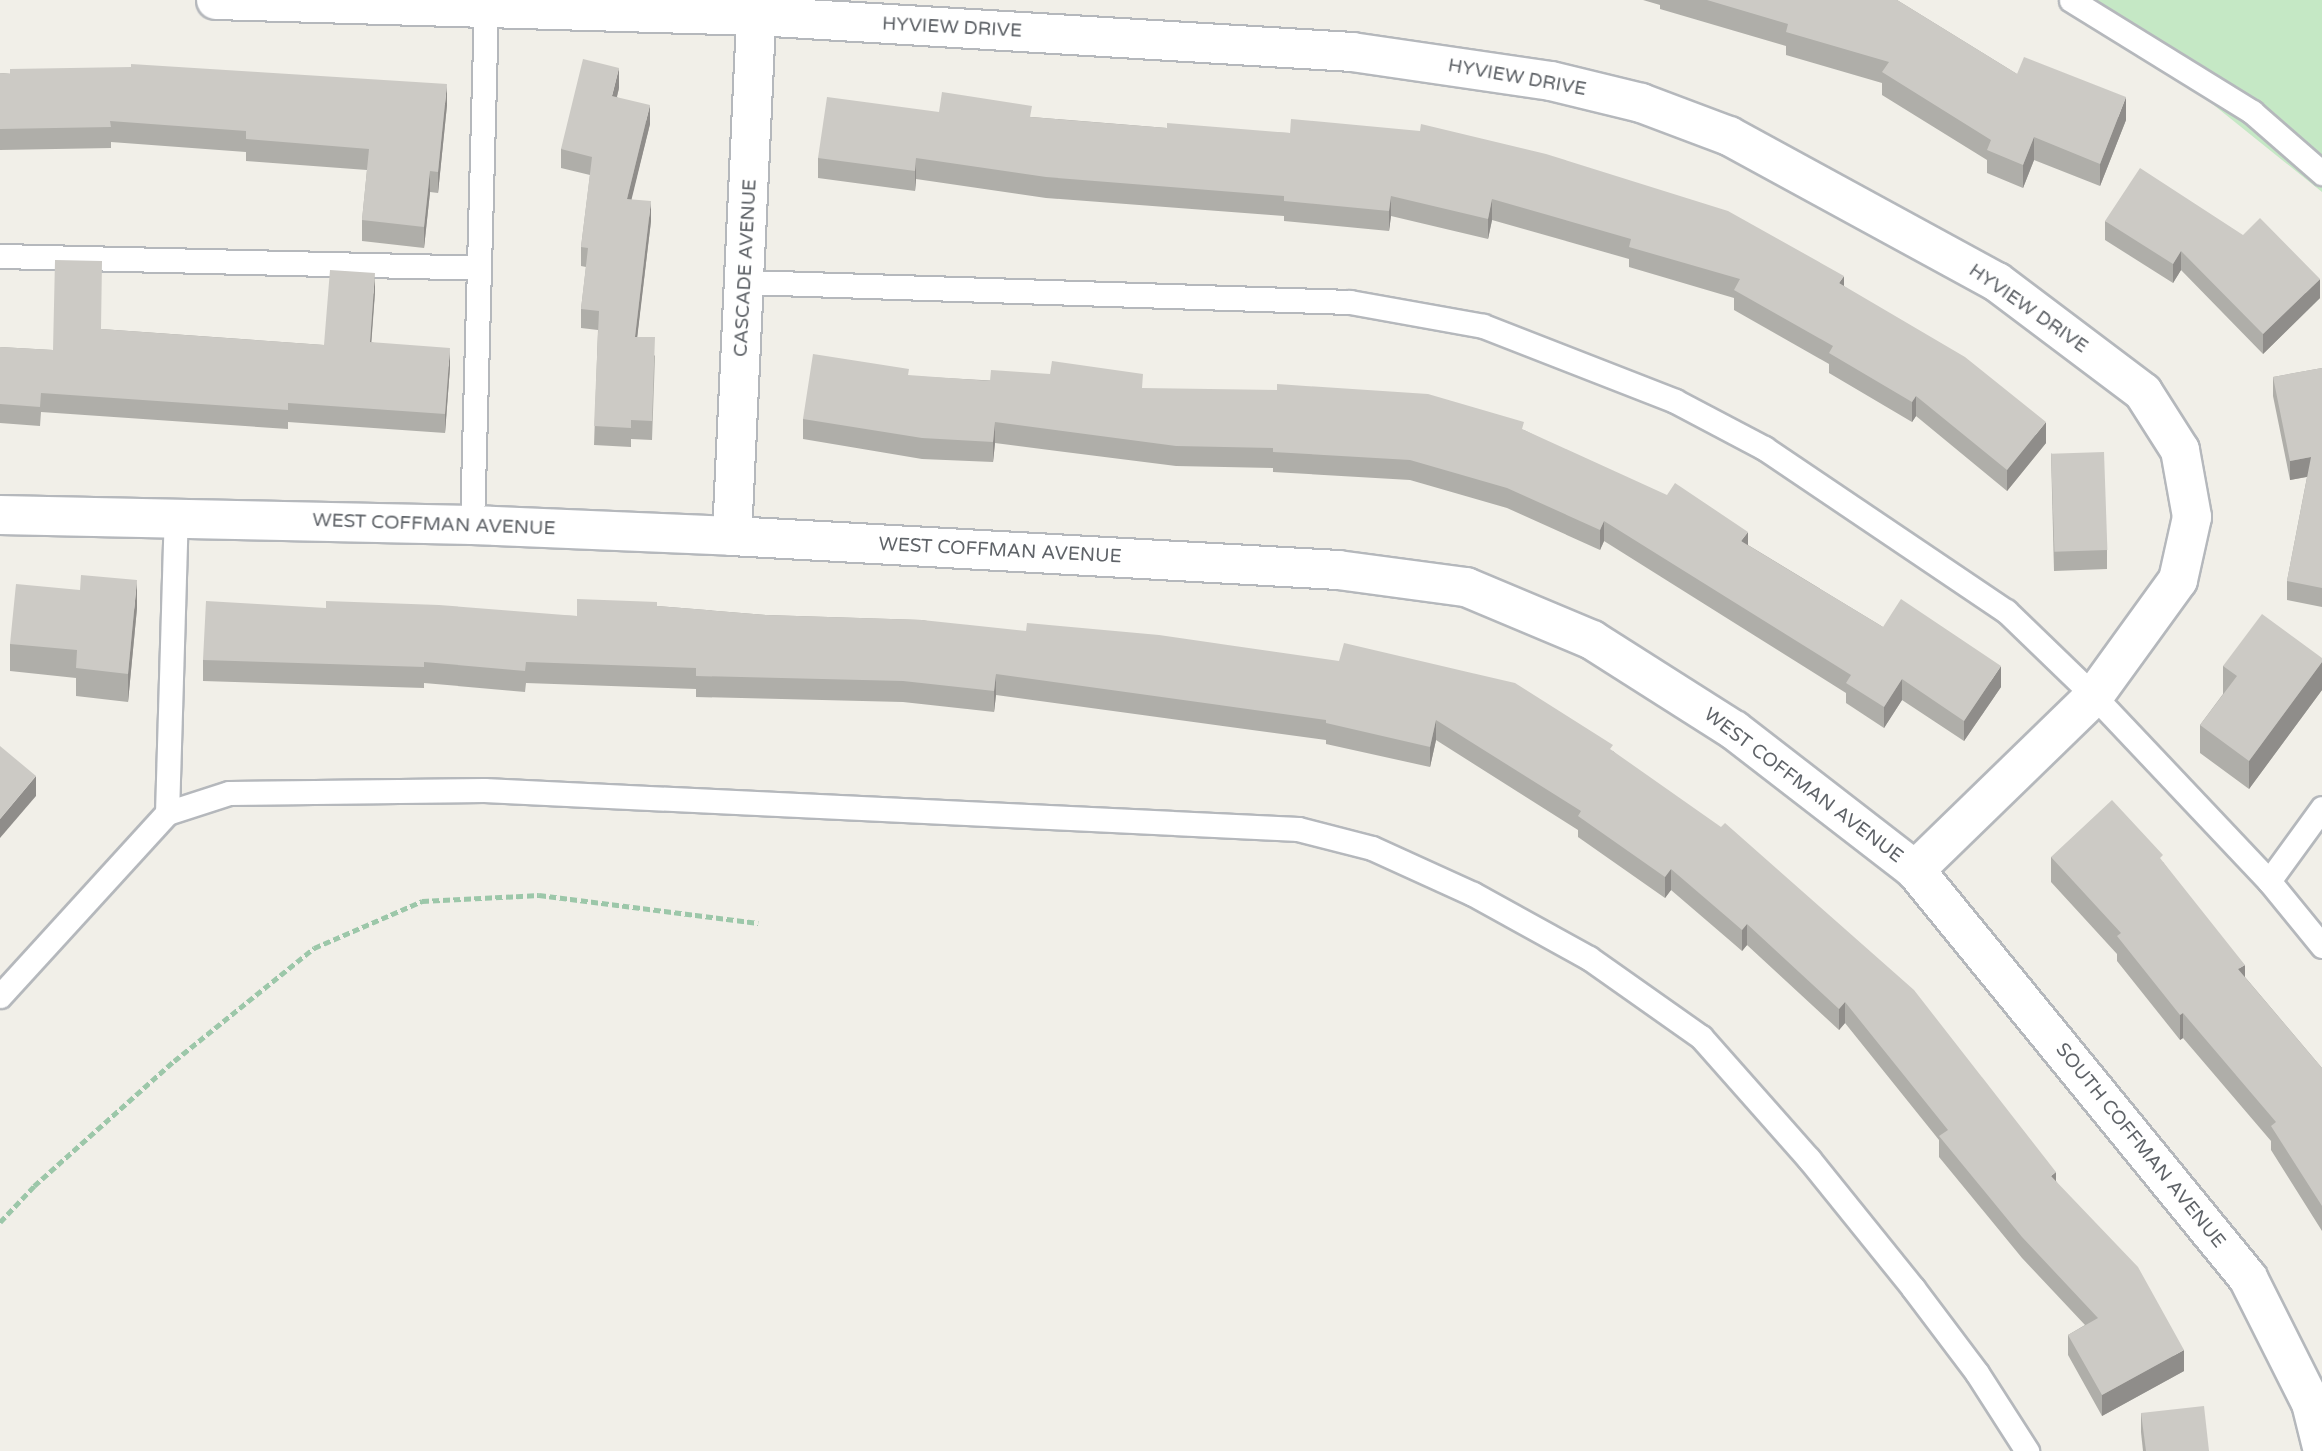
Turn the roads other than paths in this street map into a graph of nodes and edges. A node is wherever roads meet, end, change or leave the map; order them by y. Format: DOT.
graph roads {
  1 [pos="216,0"];
  2 [pos="2071,0"];
  3 [pos="486,6"];
  4 [pos="757,8"];
  5 [pos="2322,173"];
  6 [pos="0,257"];
  7 [pos="479,268"];
  8 [pos="747,282"];
  9 [pos="0,515"];
  10 [pos="176,518"];
  11 [pos="472,524"];
  12 [pos="732,536"];
  13 [pos="2094,696"];
  14 [pos="2322,808"];
  15 [pos="167,813"];
  16 [pos="1915,870"];
  17 [pos="2269,881"];
  18 [pos="2322,946"];
  19 [pos="0,996"];
  20 [pos="2322,1447"];
  21 [pos="2026,1451"];
  1 -- 3 [label="street, HYVIEW DRIVE"];
  2 -- 5 [label="lane"];
  3 -- 4 [label="street, HYVIEW DRIVE"];
  3 -- 7 [label="lane"];
  4 -- 8 [label="street, CASCADE AVENUE"];
  4 -- 13 [label="street, HYVIEW DRIVE"];
  6 -- 7 [label="lane"];
  7 -- 11 [label="lane"];
  8 -- 12 [label="street, CASCADE AVENUE"];
  8 -- 13 [label="lane"];
  9 -- 10 [label="street, WEST COFFMAN AVENUE"];
  10 -- 11 [label="street, WEST COFFMAN AVENUE"];
  10 -- 15 [label="lane"];
  11 -- 12 [label="street, WEST COFFMAN AVENUE"];
  12 -- 16 [label="street, WEST COFFMAN AVENUE"];
  13 -- 16 [label="street, HYVIEW DRIVE"];
  13 -- 17 [label="lane"];
  14 -- 17 [label="lane"];
  15 -- 19 [label="lane"];
  15 -- 21 [label="lane"];
  16 -- 20 [label="street, SOUTH COFFMAN AVENUE"];
  17 -- 18 [label="lane"];
}
